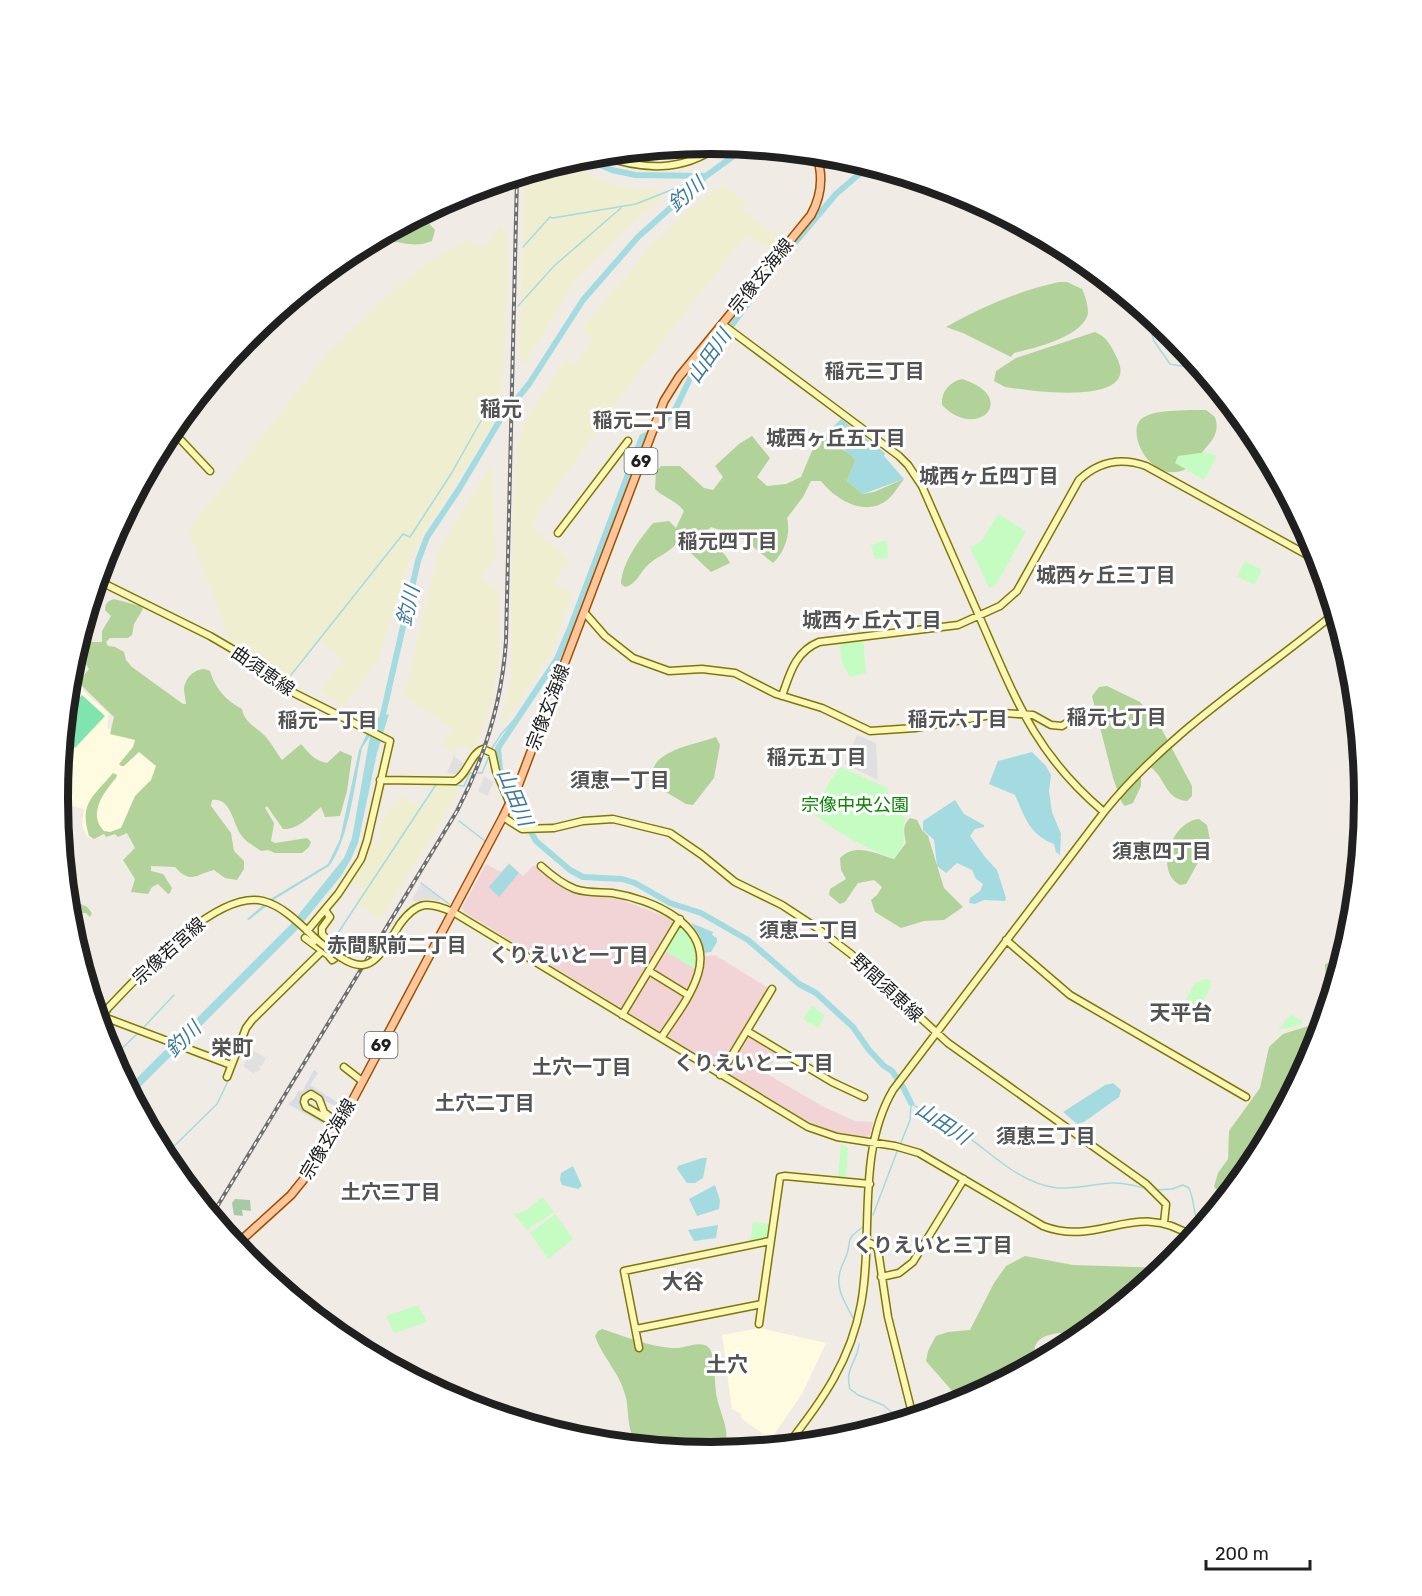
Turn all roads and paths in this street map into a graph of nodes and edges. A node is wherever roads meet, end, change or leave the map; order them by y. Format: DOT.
graph roads {
  1 [pos="706,154"];
  2 [pos="622,161"];
  3 [pos="819,164"];
  4 [pos="723,324"];
  5 [pos="178,437"];
  6 [pos="628,441"];
  7 [pos="210,471"];
  8 [pos="558,533"];
  9 [pos="1307,555"];
  10 [pos="105,584"];
  11 [pos="584,612"];
  12 [pos="979,616"];
  13 [pos="1329,618"];
  14 [pos="782,696"];
  15 [pos="1085,711"];
  16 [pos="1022,713"];
  17 [pos="380,780"];
  18 [pos="510,803"];
  19 [pos="1104,812"];
  20 [pos="503,818"];
  21 [pos="541,866"];
  22 [pos="325,910"];
  23 [pos="453,912"];
  24 [pos="680,919"];
  25 [pos="305,933"];
  26 [pos="1006,940"];
  27 [pos="322,951"];
  28 [pos="649,971"];
  29 [pos="772,989"];
  30 [pos="688,995"];
  31 [pos="104,1011"];
  32 [pos="622,1015"];
  33 [pos="106,1017"];
  34 [pos="747,1031"];
  35 [pos="935,1033"];
  36 [pos="661,1038"];
  37 [pos="231,1065"];
  38 [pos="344,1067"];
  39 [pos="720,1075"];
  40 [pos="226,1077"];
  41 [pos="362,1081"];
  42 [pos="864,1096"];
  43 [pos="1246,1097"];
  44 [pos="339,1124"];
  45 [pos="873,1142"];
  46 [pos="964,1179"];
  47 [pos="870,1184"];
  48 [pos="1164,1223"];
  49 [pos="1185,1233"];
  50 [pos="243,1239"];
  51 [pos="770,1241"];
  52 [pos="866,1241"];
  53 [pos="881,1277"];
  54 [pos="762,1304"];
  55 [pos="759,1324"];
  56 [pos="636,1329"];
  57 [pos="639,1348"];
  58 [pos="911,1409"];
  59 [pos="794,1436"];
  1 -- 2 [label="street"];
  3 -- 4 [label="main road, 宗像玄海線 / 69"];
  4 -- 11 [label="main road, 宗像玄海線 / 69"];
  4 -- 12 [label="street"];
  5 -- 7 [label="street"];
  6 -- 8 [label="street"];
  9 -- 12 [label="street"];
  10 -- 17 [label="street, 曲須恵線"];
  11 -- 14 [label="street"];
  11 -- 18 [label="main road, 宗像玄海線 / 69"];
  12 -- 14 [label="street"];
  12 -- 16 [label="street"];
  13 -- 19 [label="street"];
  14 -- 16 [label="street"];
  15 -- 16 [label="street"];
  16 -- 19 [label="street"];
  17 -- 18 [label="street"];
  17 -- 22 [label="street"];
  18 -- 20 [label="main road, 宗像玄海線 / 69"];
  19 -- 26 [label="street"];
  20 -- 23 [label="main road, 宗像玄海線 / 69"];
  20 -- 35 [label="street, 野間須恵線"];
  21 -- 24 [label="street"];
  22 -- 25 [label="street"];
  22 -- 27 [label="street"];
  23 -- 25 [label="street, 宗像若宮線, bridge"];
  23 -- 32 [label="street"];
  23 -- 41 [label="main road, 宗像玄海線 / 69"];
  24 -- 28 [label="street"];
  24 -- 30 [label="street"];
  25 -- 27 [label="street"];
  25 -- 31 [label="street, 宗像若宮線"];
  26 -- 35 [label="street"];
  26 -- 43 [label="street"];
  27 -- 37 [label="street"];
  28 -- 30 [label="street"];
  28 -- 32 [label="street"];
  29 -- 34 [label="street"];
  30 -- 36 [label="street"];
  32 -- 36 [label="street"];
  33 -- 37 [label="street"];
  34 -- 39 [label="street"];
  34 -- 42 [label="street"];
  35 -- 45 [label="street"];
  35 -- 48 [label="street, 野間須恵線"];
  36 -- 39 [label="street"];
  37 -- 40 [label="street"];
  38 -- 41 [label="street"];
  39 -- 45 [label="street"];
  41 -- 44 [label="main road, 宗像玄海線 / 69"];
  44 -- 44 [label="street"];
  44 -- 50 [label="main road, 宗像玄海線 / 69"];
  45 -- 46 [label="street"];
  45 -- 47 [label="street"];
  46 -- 48 [label="street"];
  46 -- 53 [label="street"];
  47 -- 51 [label="street"];
  47 -- 52 [label="street"];
  48 -- 49 [label="street"];
  51 -- 54 [label="street"];
  51 -- 56 [label="street"];
  52 -- 53 [label="street"];
  52 -- 59 [label="street"];
  53 -- 58 [label="street"];
  54 -- 55 [label="street"];
  54 -- 56 [label="street"];
  56 -- 57 [label="street"];
}
